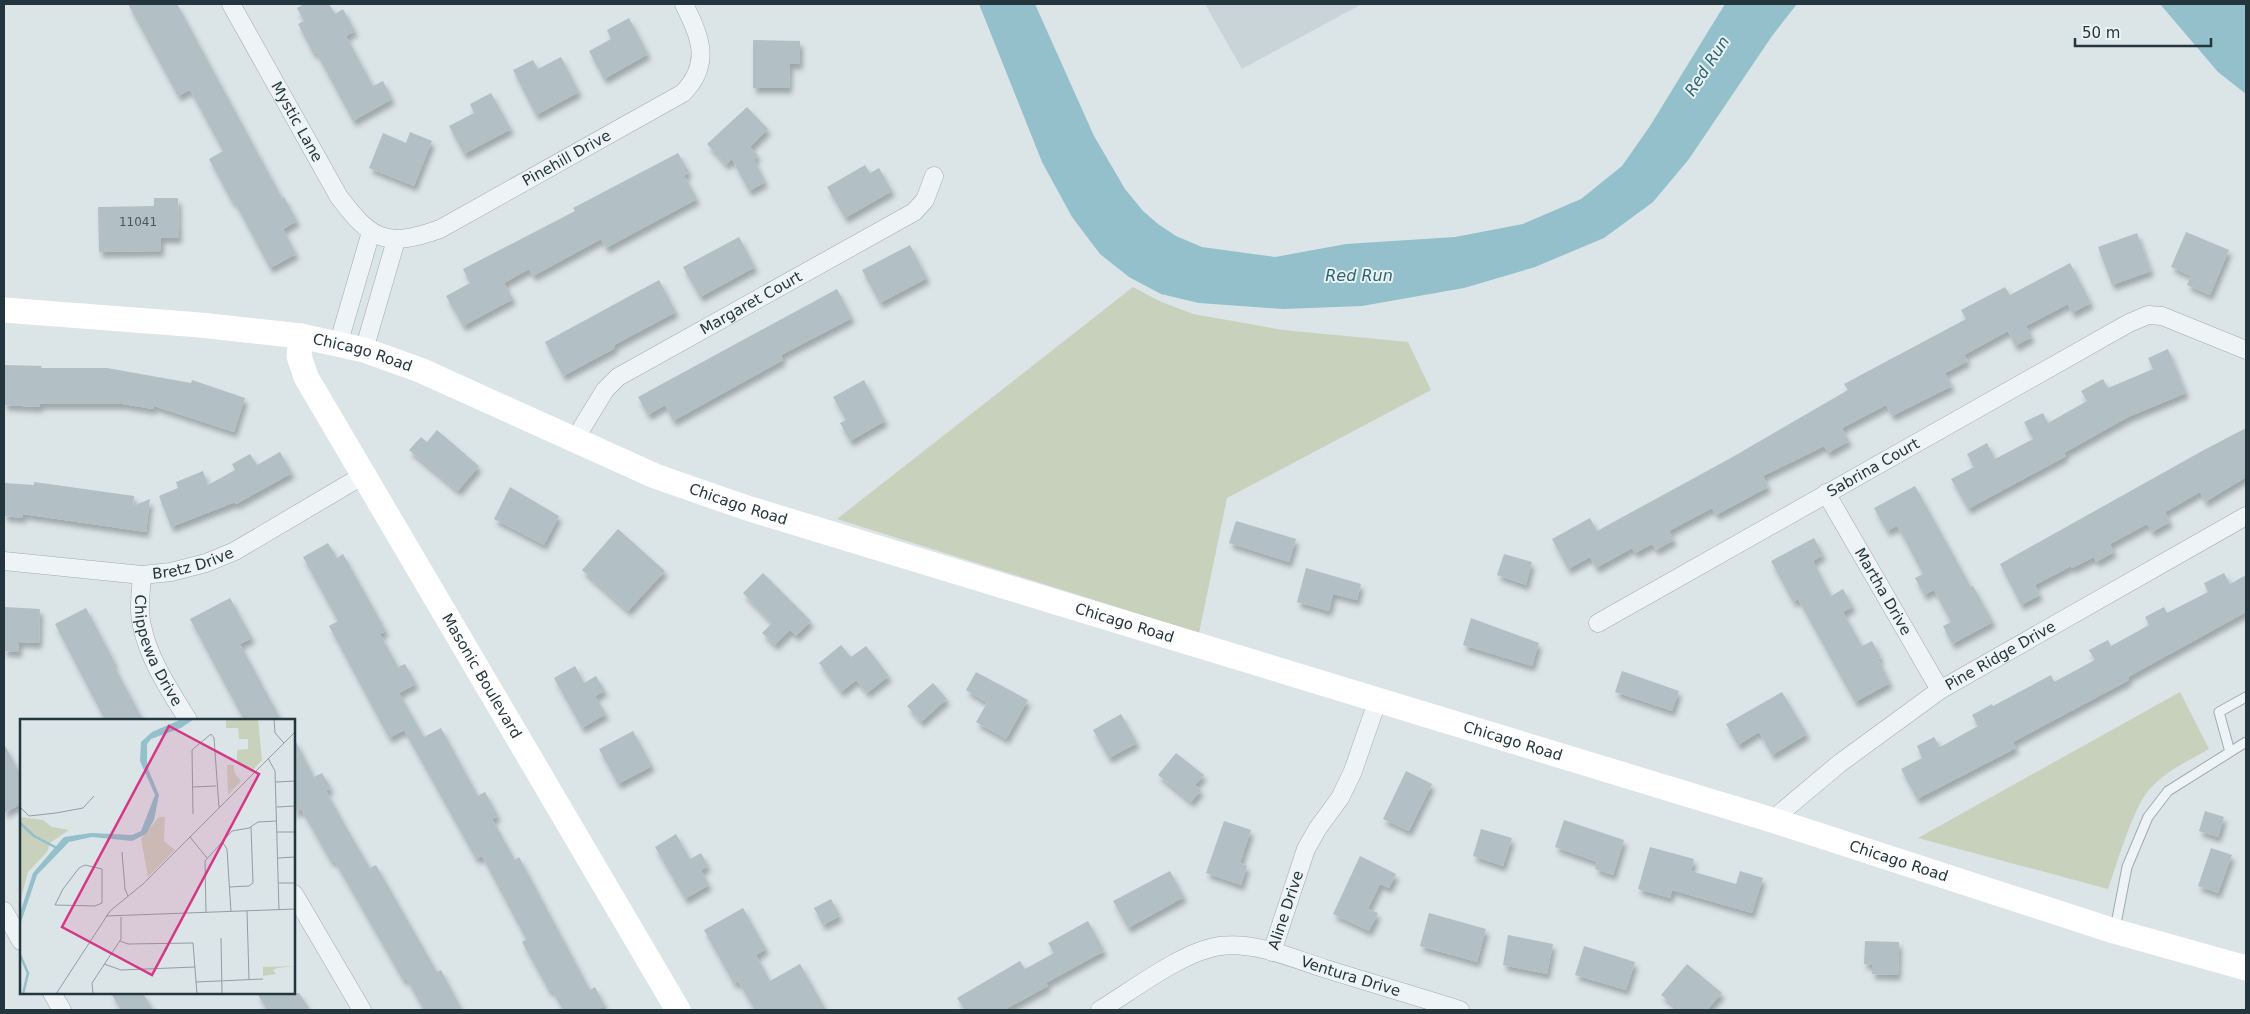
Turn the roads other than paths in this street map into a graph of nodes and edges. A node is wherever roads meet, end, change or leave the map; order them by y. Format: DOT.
graph roads {
  1 [pos="230,4"];
  2 [pos="684,4"];
  3 [pos="934,176"];
  4 [pos="371,232"];
  5 [pos="396,240"];
  6 [pos="4,310"];
  7 [pos="301,336"];
  8 [pos="338,345"];
  9 [pos="364,350"];
  10 [pos="2246,350"];
  11 [pos="575,440"];
  12 [pos="362,476"];
  13 [pos="1826,493"];
  14 [pos="2246,516"];
  15 [pos="4,561"];
  16 [pos="142,575"];
  17 [pos="1598,623"];
  18 [pos="1940,690"];
  19 [pos="2246,697"];
  20 [pos="1378,699"];
  21 [pos="187,719"];
  22 [pos="2246,742"];
  23 [pos="2230,752"];
  24 [pos="1772,820"];
  25 [pos="295,896"];
  26 [pos="4,911"];
  27 [pos="2114,931"];
  28 [pos="20,939"];
  29 [pos="1272,952"];
  30 [pos="2246,968"];
  31 [pos="53,994"];
  32 [pos="62,1010"];
  33 [pos="362,1010"];
  34 [pos="678,1010"];
  35 [pos="1100,1010"];
  36 [pos="1460,1010"];
  1 -- 4 [label="street, Mystic Lane"];
  2 -- 5 [label="street, Pinehill Drive"];
  3 -- 11 [label="street, Margaret Court"];
  4 -- 5 [label="street, Pinehill Drive"];
  4 -- 8 [label="street"];
  5 -- 9 [label="street"];
  6 -- 7 [label="street, Chicago Road"];
  7 -- 8 [label="street, Chicago Road"];
  7 -- 12 [label="street, Masonic Boulevard"];
  8 -- 9 [label="street, Chicago Road"];
  9 -- 11 [label="street, Chicago Road"];
  10 -- 13 [label="street, Sabrina Court"];
  11 -- 20 [label="street, Chicago Road"];
  12 -- 16 [label="street, Bretz Drive"];
  12 -- 34 [label="street, Masonic Boulevard"];
  13 -- 17 [label="street, Sabrina Court"];
  13 -- 18 [label="street, Martha Drive"];
  14 -- 18 [label="street, Pine Ridge Drive"];
  15 -- 16 [label="street, Bretz Drive"];
  16 -- 21 [label="street, Chippewa Drive"];
  18 -- 24 [label="street, Pine Ridge Drive"];
  19 -- 23 [label="lane"];
  20 -- 24 [label="street, Chicago Road"];
  20 -- 29 [label="street, Aline Drive"];
  22 -- 23 [label="lane"];
  23 -- 27 [label="lane"];
  24 -- 27 [label="street, Chicago Road"];
  25 -- 33 [label="street"];
  26 -- 28 [label="street"];
  27 -- 30 [label="street, Chicago Road"];
  29 -- 35 [label="street, Aline Drive"];
  29 -- 36 [label="street, Ventura Drive"];
  31 -- 32 [label="street"];
}
